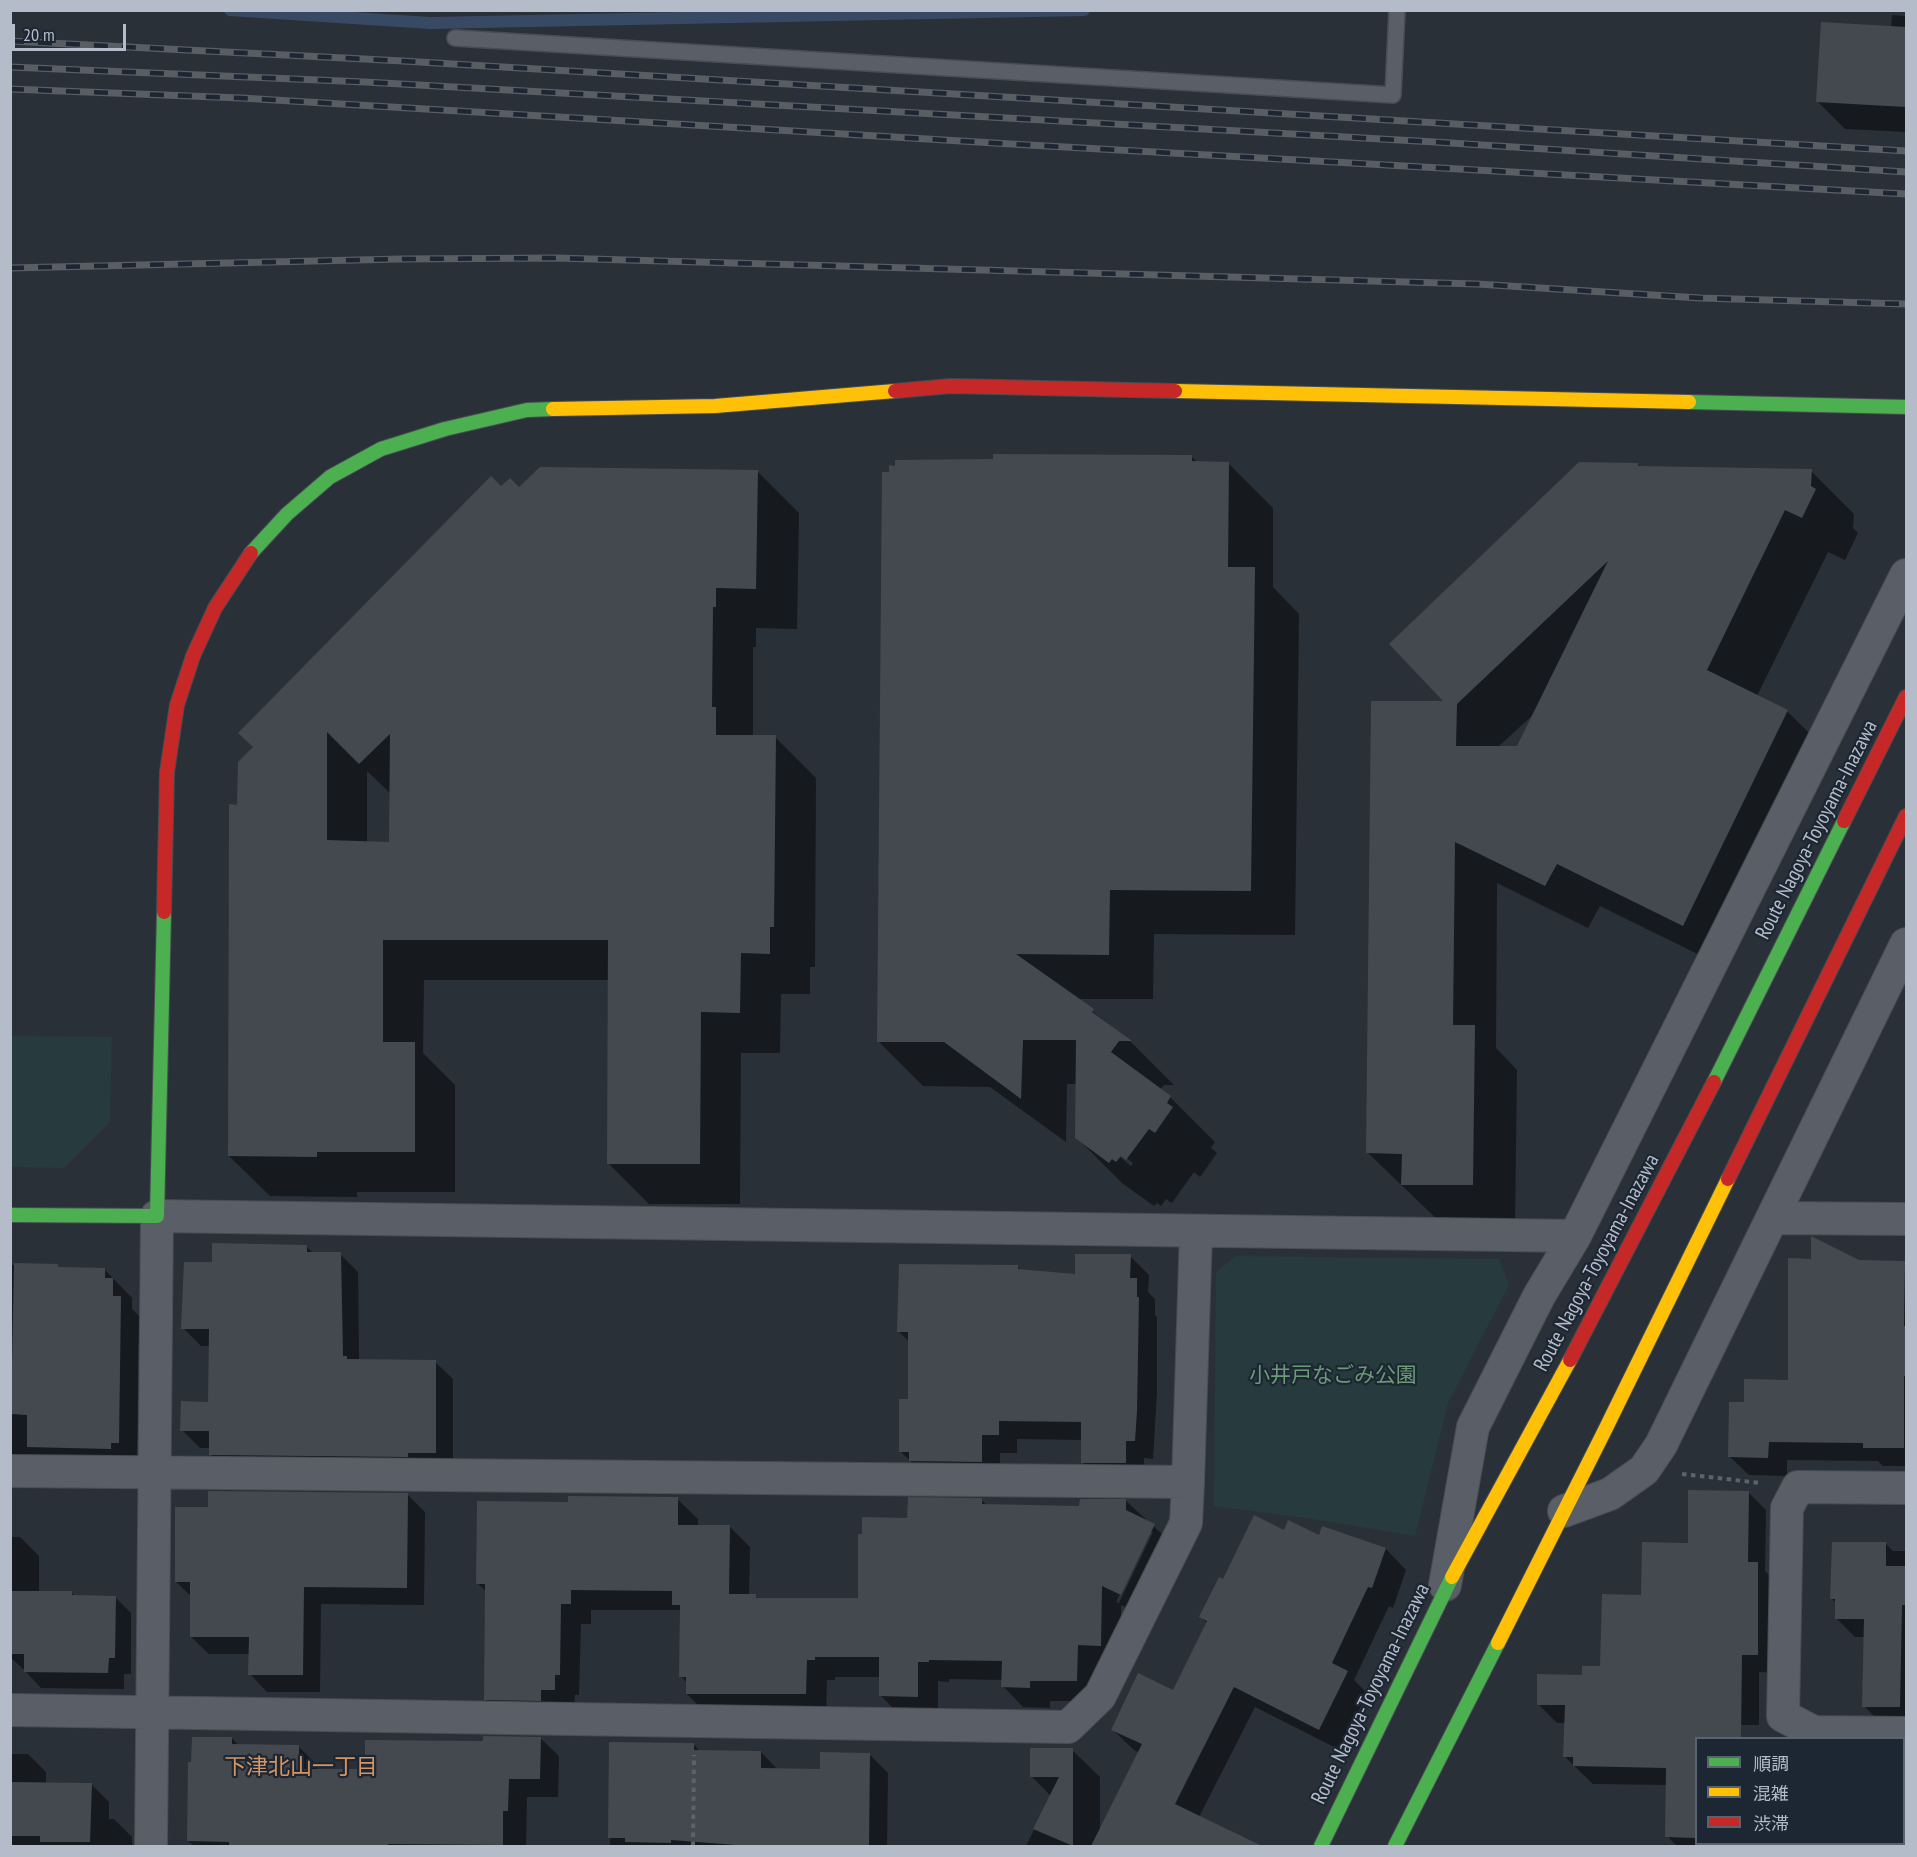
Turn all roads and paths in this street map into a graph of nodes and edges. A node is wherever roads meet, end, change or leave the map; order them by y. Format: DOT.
graph roads {
  1 [pos="1397,10"];
  2 [pos="455,38"];
  3 [pos="1906,407"];
  4 [pos="1906,575"];
  5 [pos="1906,697"];
  6 [pos="1906,816"];
  7 [pos="1906,944"];
  8 [pos="10,1215"];
  9 [pos="157,1216"];
  10 [pos="1773,1218"];
  11 [pos="1906,1219"];
  12 [pos="1196,1231"];
  13 [pos="1575,1236"];
  14 [pos="10,1471"];
  15 [pos="154,1473"];
  16 [pos="1676,1473"];
  17 [pos="1188,1482"];
  18 [pos="1798,1487"];
  19 [pos="1906,1488"];
  20 [pos="1564,1511"];
  21 [pos="1444,1592"];
  22 [pos="10,1710"];
  23 [pos="152,1712"];
  24 [pos="695,1721"];
  25 [pos="1906,1733"];
  26 [pos="151,1846"];
  27 [pos="693,1846"];
  28 [pos="1321,1846"];
  29 [pos="1395,1846"];
  1 -- 2 [label="lane"];
  3 -- 9 [label="street"];
  4 -- 13 [label="street"];
  5 -- 21 [label="street, Route Nagoya-Toyoyama-Inazawa"];
  6 -- 20 [label="street"];
  7 -- 10 [label="street"];
  8 -- 9 [label="street"];
  9 -- 12 [label="street"];
  9 -- 15 [label="street"];
  10 -- 11 [label="street"];
  10 -- 20 [label="street"];
  12 -- 13 [label="street"];
  12 -- 17 [label="street"];
  13 -- 21 [label="street"];
  14 -- 15 [label="street"];
  15 -- 17 [label="street"];
  15 -- 23 [label="street"];
  16 -- 18 [label="path"];
  17 -- 24 [label="street"];
  18 -- 19 [label="street"];
  18 -- 25 [label="street"];
  20 -- 29 [label="street"];
  21 -- 28 [label="street, Route Nagoya-Toyoyama-Inazawa"];
  22 -- 23 [label="street"];
  23 -- 24 [label="street"];
  23 -- 26 [label="street"];
  24 -- 27 [label="path"];
}
